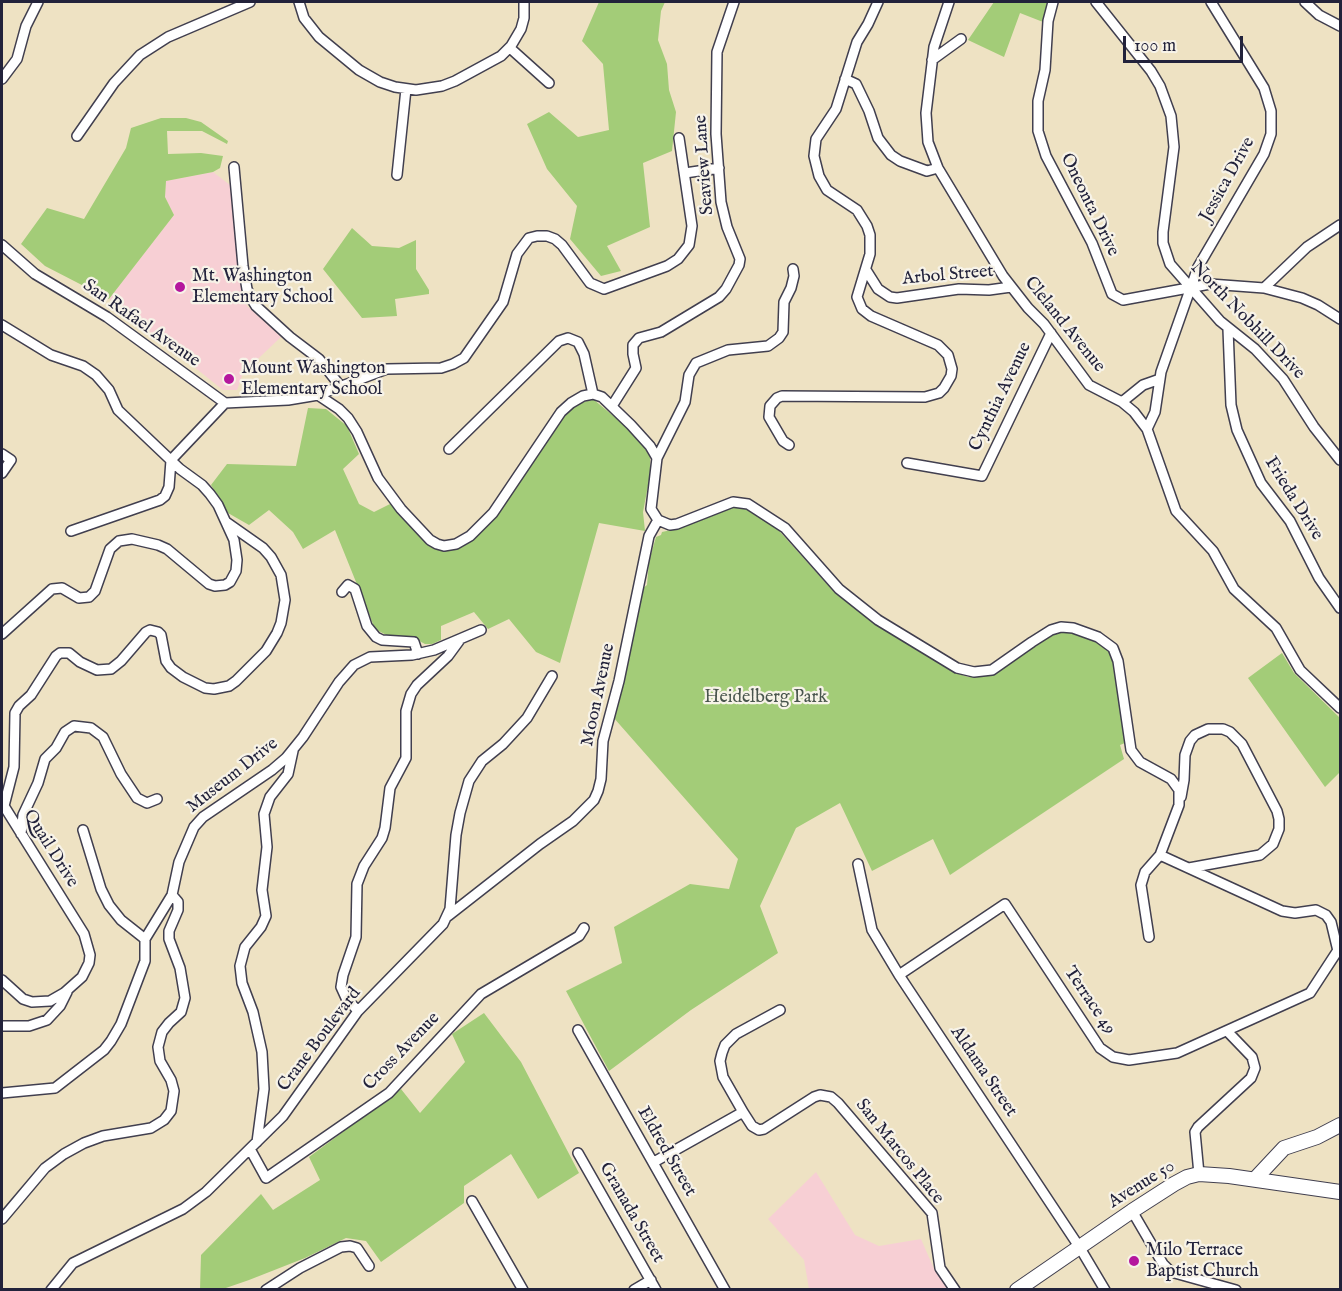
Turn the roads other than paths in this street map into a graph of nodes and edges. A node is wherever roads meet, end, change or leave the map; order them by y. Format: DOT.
graph roads {
  1 [pos="38,2"];
  2 [pos="250,2"];
  3 [pos="299,2"];
  4 [pos="524,2"];
  5 [pos="734,2"];
  6 [pos="878,2"];
  7 [pos="949,2"];
  8 [pos="1053,2"];
  9 [pos="1096,2"];
  10 [pos="1211,2"];
  11 [pos="1305,2"];
  12 [pos="1341,26"];
  13 [pos="961,39"];
  14 [pos="510,48"];
  15 [pos="932,60"];
  16 [pos="2,79"];
  17 [pos="845,79"];
  18 [pos="549,83"];
  19 [pos="406,89"];
  20 [pos="77,136"];
  21 [pos="679,138"];
  22 [pos="234,167"];
  23 [pos="718,168"];
  24 [pos="938,168"];
  25 [pos="685,173"];
  26 [pos="397,175"];
  27 [pos="1341,225"];
  28 [pos="2,245"];
  29 [pos="793,269"];
  30 [pos="866,270"];
  31 [pos="1011,287"];
  32 [pos="1191,288"];
  33 [pos="1264,288"];
  34 [pos="1341,319"];
  35 [pos="2,325"];
  36 [pos="1228,329"];
  37 [pos="1051,333"];
  38 [pos="1160,379"];
  39 [pos="340,387"];
  40 [pos="593,394"];
  41 [pos="318,395"];
  42 [pos="1122,402"];
  43 [pos="225,403"];
  44 [pos="612,406"];
  45 [pos="1147,429"];
  46 [pos="789,445"];
  47 [pos="449,449"];
  48 [pos="2,454"];
  49 [pos="657,458"];
  50 [pos="171,460"];
  51 [pos="1341,460"];
  52 [pos="908,463"];
  53 [pos="2,473"];
  54 [pos="658,520"];
  55 [pos="226,522"];
  56 [pos="71,531"];
  57 [pos="342,592"];
  58 [pos="1341,608"];
  59 [pos="480,630"];
  60 [pos="2,634"];
  61 [pos="460,639"];
  62 [pos="418,654"];
  63 [pos="552,676"];
  64 [pos="1341,708"];
  65 [pos="293,750"];
  66 [pos="157,799"];
  67 [pos="1179,805"];
  68 [pos="3,808"];
  69 [pos="83,830"];
  70 [pos="21,834"];
  71 [pos="1160,855"];
  72 [pos="858,864"];
  73 [pos="1188,867"];
  74 [pos="172,895"];
  75 [pos="448,916"];
  76 [pos="584,928"];
  77 [pos="1149,937"];
  78 [pos="145,939"];
  79 [pos="1339,949"];
  80 [pos="899,975"];
  81 [pos="2,980"];
  82 [pos="71,987"];
  83 [pos="780,1010"];
  84 [pos="358,1011"];
  85 [pos="2,1026"];
  86 [pos="579,1030"];
  87 [pos="1227,1031"];
  88 [pos="2,1093"];
  89 [pos="743,1112"];
  90 [pos="1341,1125"];
  91 [pos="257,1142"];
  92 [pos="250,1149"];
  93 [pos="578,1153"];
  94 [pos="654,1162"];
  95 [pos="1199,1174"];
  96 [pos="1255,1179"];
  97 [pos="1341,1192"];
  98 [pos="472,1201"];
  99 [pos="1132,1211"];
  100 [pos="2,1219"];
  101 [pos="1080,1248"];
  102 [pos="369,1266"];
  103 [pos="651,1280"];
  104 [pos="1202,1285"];
  105 [pos="51,1290"];
  106 [pos="266,1290"];
  107 [pos="523,1290"];
  108 [pos="634,1290"];
  109 [pos="656,1290"];
  110 [pos="725,1290"];
  111 [pos="955,1290"];
  112 [pos="1017,1290"];
  113 [pos="1105,1290"];
  114 [pos="1236,1290"];
  1 -- 16 [label="street"];
  2 -- 20 [label="street"];
  3 -- 19 [label="street"];
  4 -- 14 [label="street"];
  5 -- 23 [label="street, Seaview Lane"];
  6 -- 17 [label="street"];
  7 -- 15 [label="street, Cleland Avenue"];
  8 -- 32 [label="street, Oneonta Drive"];
  9 -- 32 [label="street, North Nobhill Drive"];
  10 -- 32 [label="street, Jessica Drive"];
  11 -- 12 [label="street"];
  13 -- 15 [label="street"];
  14 -- 18 [label="street"];
  14 -- 19 [label="street"];
  15 -- 24 [label="street, Cleland Avenue"];
  17 -- 24 [label="street"];
  17 -- 30 [label="street"];
  19 -- 26 [label="street"];
  21 -- 25 [label="street"];
  22 -- 39 [label="street"];
  23 -- 25 [label="street"];
  23 -- 44 [label="street, Seaview Lane"];
  24 -- 31 [label="street, Cleland Avenue"];
  25 -- 39 [label="street"];
  27 -- 33 [label="street"];
  28 -- 43 [label="street, San Rafael Avenue"];
  29 -- 49 [label="street"];
  30 -- 31 [label="street, Arbol Street"];
  30 -- 46 [label="street"];
  31 -- 37 [label="street, Cleland Avenue"];
  32 -- 33 [label="street, Oneonta Drive"];
  32 -- 36 [label="street, North Nobhill Drive"];
  32 -- 38 [label="street, Jessica Drive"];
  33 -- 34 [label="street, Oneonta Drive"];
  35 -- 50 [label="street"];
  36 -- 51 [label="street, North Nobhill Drive"];
  36 -- 58 [label="street, Frieda Drive"];
  37 -- 42 [label="street, Cleland Avenue"];
  37 -- 52 [label="street, Cynthia Avenue"];
  38 -- 42 [label="street"];
  38 -- 45 [label="street, Jessica Drive"];
  39 -- 41 [label="street"];
  40 -- 41 [label="street"];
  40 -- 44 [label="street"];
  40 -- 47 [label="street"];
  41 -- 43 [label="street"];
  42 -- 45 [label="street, Cleland Avenue"];
  43 -- 50 [label="street"];
  44 -- 49 [label="street"];
  45 -- 64 [label="street, Cleland Avenue"];
  48 -- 53 [label="street"];
  49 -- 54 [label="street"];
  50 -- 55 [label="street"];
  50 -- 56 [label="street"];
  54 -- 67 [label="street"];
  54 -- 75 [label="street, Moon Avenue"];
  55 -- 60 [label="street"];
  55 -- 68 [label="street, Quail Drive"];
  57 -- 62 [label="street"];
  59 -- 61 [label="street, Museum Drive"];
  61 -- 62 [label="street, Museum Drive"];
  61 -- 84 [label="street"];
  62 -- 65 [label="street, Museum Drive"];
  63 -- 75 [label="street"];
  65 -- 74 [label="street, Museum Drive"];
  65 -- 91 [label="street"];
  66 -- 70 [label="street"];
  67 -- 71 [label="street"];
  67 -- 73 [label="street"];
  68 -- 70 [label="street, Quail Drive"];
  69 -- 78 [label="street"];
  70 -- 82 [label="street, Quail Drive"];
  71 -- 73 [label="street"];
  71 -- 77 [label="street"];
  72 -- 80 [label="street, Aldama Street"];
  73 -- 79 [label="street"];
  74 -- 78 [label="street, Museum Drive"];
  74 -- 100 [label="street"];
  75 -- 84 [label="street, Crane Boulevard"];
  76 -- 92 [label="street, Cross Avenue"];
  78 -- 88 [label="street, Museum Drive"];
  79 -- 87 [label="street, Terrace 49"];
  80 -- 87 [label="street, Terrace 49"];
  80 -- 101 [label="street, Aldama Street"];
  81 -- 82 [label="street, Quail Drive"];
  82 -- 85 [label="street"];
  83 -- 89 [label="street"];
  84 -- 91 [label="street, Crane Boulevard"];
  86 -- 94 [label="street, Eldred Street"];
  87 -- 95 [label="street"];
  89 -- 94 [label="street"];
  89 -- 111 [label="street, San Marcos Place"];
  90 -- 96 [label="street"];
  91 -- 92 [label="street, Crane Boulevard"];
  92 -- 105 [label="street, Crane Boulevard"];
  93 -- 103 [label="street, Granada Street"];
  94 -- 110 [label="street, Eldred Street"];
  95 -- 96 [label="street, Avenue 50"];
  95 -- 99 [label="street, Avenue 50"];
  96 -- 97 [label="street, Avenue 50"];
  98 -- 107 [label="street"];
  99 -- 101 [label="street, Avenue 50"];
  99 -- 104 [label="street"];
  101 -- 112 [label="street, Avenue 50"];
  101 -- 113 [label="street, Aldama Street"];
  102 -- 106 [label="street"];
  103 -- 108 [label="street"];
  103 -- 109 [label="street, Granada Street"];
  104 -- 114 [label="street"];
}
